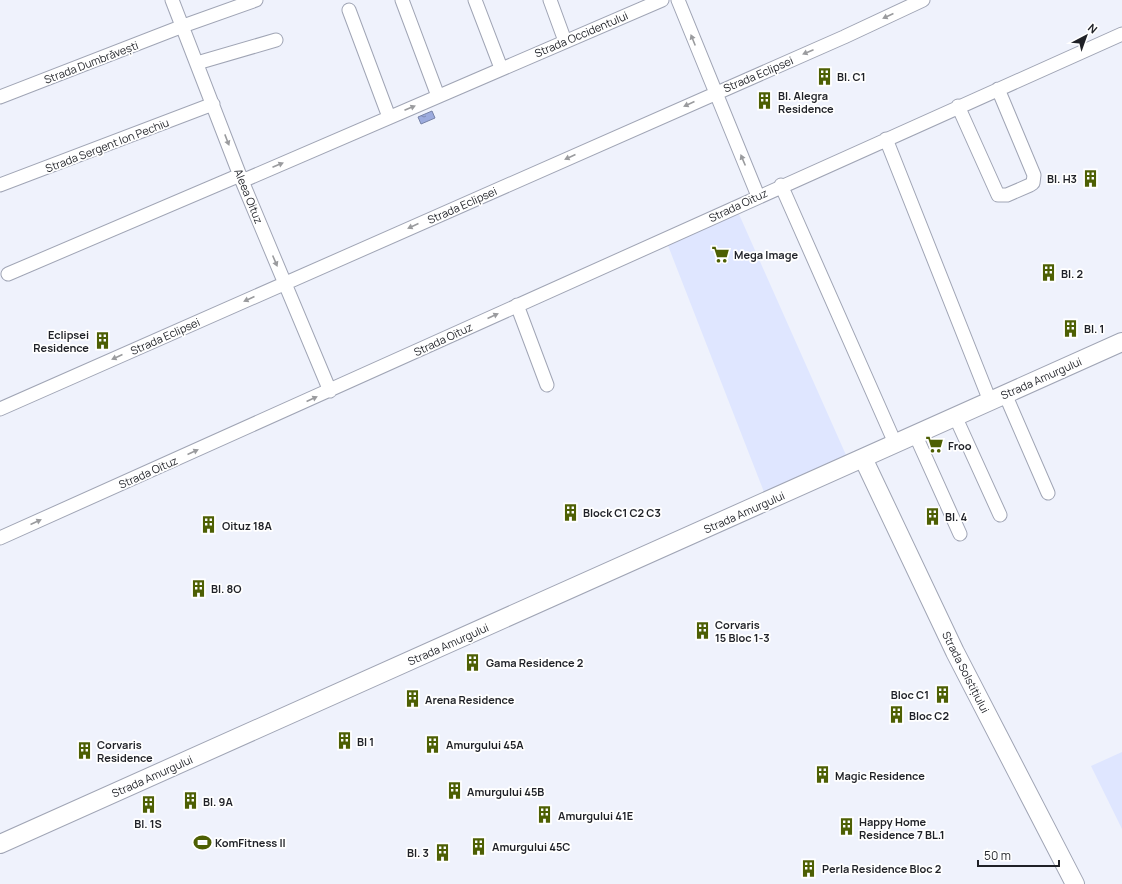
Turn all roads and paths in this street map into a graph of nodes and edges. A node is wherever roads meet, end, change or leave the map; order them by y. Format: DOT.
graph roads {
  1 [pos="172,0"];
  2 [pos="256,0"];
  3 [pos="402,0"];
  4 [pos="475,0"];
  5 [pos="550,0"];
  6 [pos="662,0"];
  7 [pos="678,0"];
  8 [pos="923,0"];
  9 [pos="348,10"];
  10 [pos="183,26"];
  11 [pos="1122,34"];
  12 [pos="276,40"];
  13 [pos="565,41"];
  14 [pos="197,63"];
  15 [pos="501,68"];
  16 [pos="998,89"];
  17 [pos="714,93"];
  18 [pos="438,96"];
  19 [pos="0,97"];
  20 [pos="213,104"];
  21 [pos="958,106"];
  22 [pos="389,117"];
  23 [pos="886,139"];
  24 [pos="241,178"];
  25 [pos="0,185"];
  26 [pos="782,185"];
  27 [pos="758,196"];
  28 [pos="8,274"];
  29 [pos="284,283"];
  30 [pos="517,305"];
  31 [pos="1122,342"];
  32 [pos="547,385"];
  33 [pos="330,391"];
  34 [pos="997,398"];
  35 [pos="0,409"];
  36 [pos="955,416"];
  37 [pos="915,434"];
  38 [pos="895,443"];
  39 [pos="863,458"];
  40 [pos="1048,493"];
  41 [pos="1000,516"];
  42 [pos="960,534"];
  43 [pos="0,538"];
  44 [pos="0,844"];
  45 [pos="1075,884"];
  1 -- 10 [label="street, Aleea Oituz"];
  2 -- 10 [label="street, Strada Dumbrăvești"];
  3 -- 18 [label="street"];
  4 -- 15 [label="street"];
  5 -- 13 [label="street"];
  6 -- 13 [label="street, Strada Occidentului"];
  17 -- 7 [label="street, one-way"];
  8 -- 17 [label="street, Strada Eclipsei, one-way"];
  9 -- 22 [label="street"];
  10 -- 14 [label="street, Aleea Oituz"];
  10 -- 19 [label="street, Strada Dumbrăvești"];
  11 -- 16 [label="street, Strada Oituz"];
  12 -- 14 [label="street"];
  13 -- 15 [label="street, Strada Occidentului"];
  14 -- 20 [label="street, Aleea Oituz"];
  15 -- 18 [label="street, Strada Occidentului"];
  16 -- 21 [label="street, Strada Oituz"];
  16 -- 21 [label="street"];
  27 -- 17 [label="street, one-way"];
  17 -- 29 [label="street, Strada Eclipsei, one-way"];
  22 -- 18 [label="street, Strada Occidentului, one-way"];
  20 -- 24 [label="street, Aleea Oituz, one-way"];
  20 -- 25 [label="street, Strada Sergent Ion Pechiu"];
  21 -- 23 [label="street, Strada Oituz"];
  24 -- 22 [label="street, Strada Occidentului, one-way"];
  23 -- 26 [label="street, Strada Oituz"];
  23 -- 34 [label="street"];
  24 -- 28 [label="street, Strada Occidentului"];
  24 -- 29 [label="street, Aleea Oituz, one-way"];
  26 -- 27 [label="street, Strada Oituz"];
  26 -- 38 [label="street"];
  27 -- 30 [label="street, Strada Oituz"];
  29 -- 33 [label="street, Aleea Oituz"];
  29 -- 35 [label="street, Strada Eclipsei, one-way"];
  30 -- 32 [label="street"];
  33 -- 30 [label="street, Strada Oituz, one-way"];
  31 -- 34 [label="street, Strada Amurgului"];
  43 -- 33 [label="street, Strada Oituz, one-way"];
  34 -- 36 [label="street, Strada Amurgului"];
  34 -- 40 [label="street"];
  36 -- 37 [label="street, Strada Amurgului"];
  36 -- 41 [label="street"];
  37 -- 38 [label="street, Strada Amurgului"];
  37 -- 42 [label="street"];
  38 -- 39 [label="street, Strada Amurgului"];
  39 -- 44 [label="street, Strada Amurgului"];
  39 -- 45 [label="street, Strada Solstițiului"];
}
